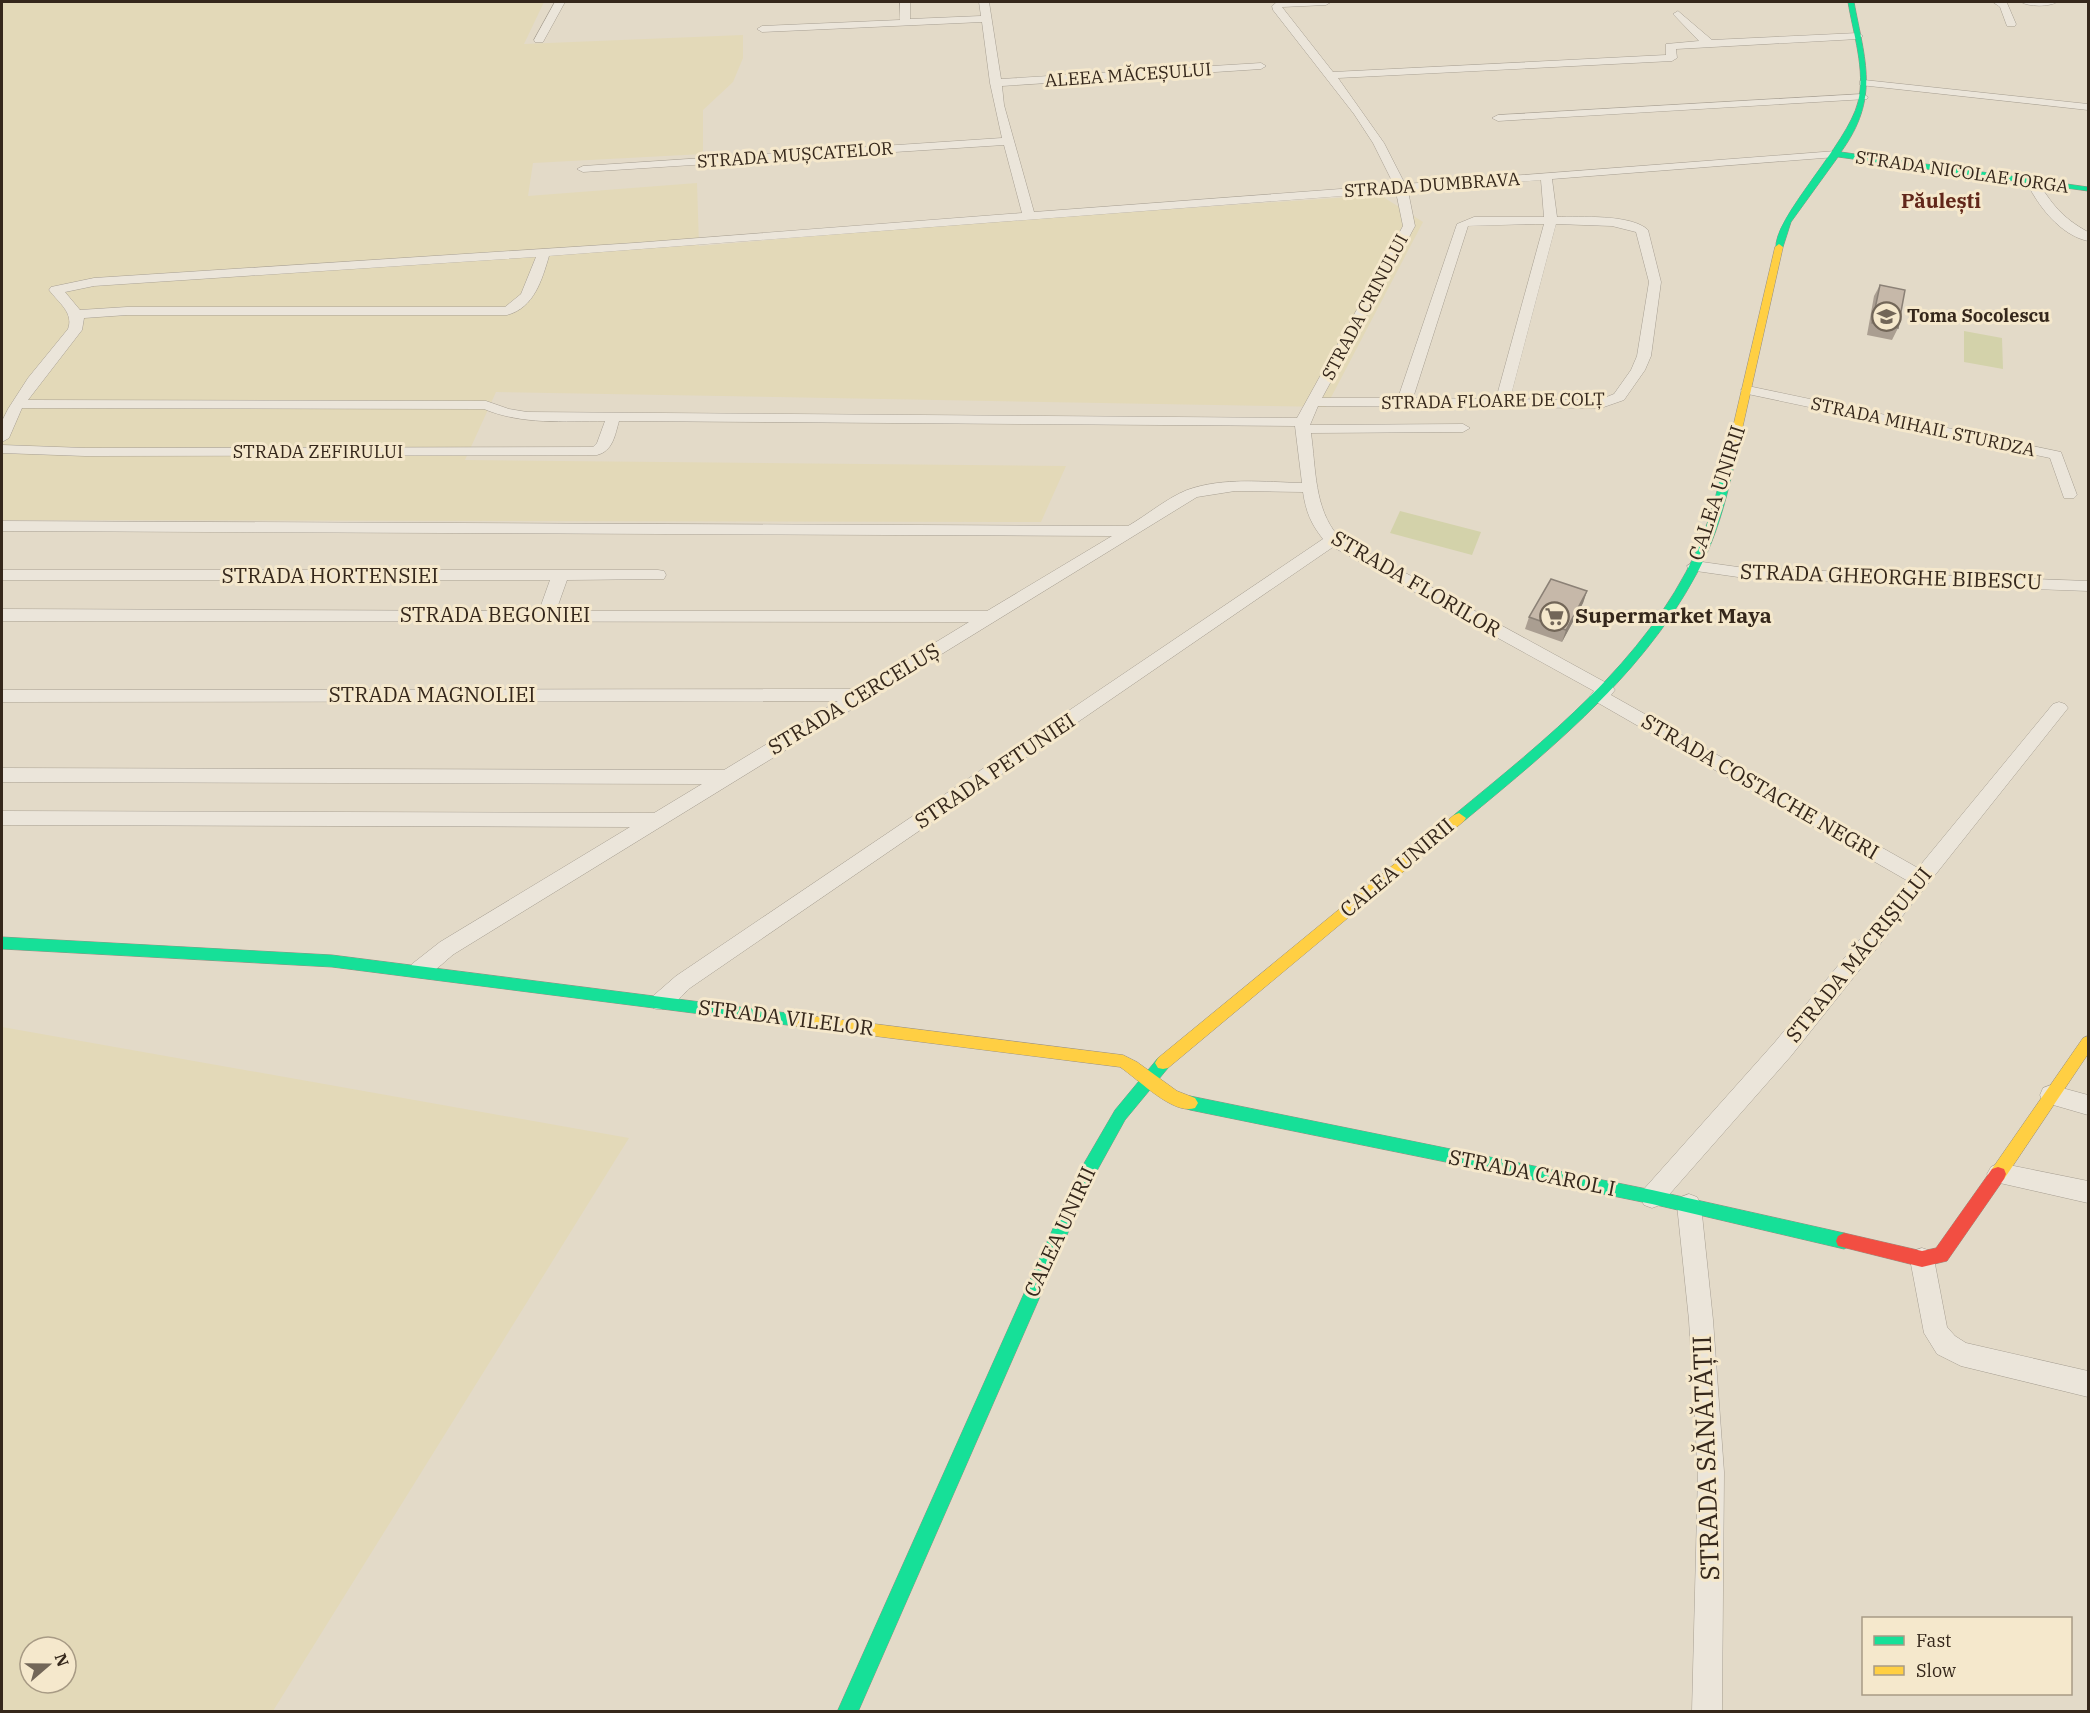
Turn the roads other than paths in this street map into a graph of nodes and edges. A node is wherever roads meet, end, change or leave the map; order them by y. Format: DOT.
graph roads {
  1 [pos="560,2"];
  2 [pos="905,2"];
  3 [pos="984,2"];
  4 [pos="1326,2"];
  5 [pos="1851,2"];
  6 [pos="1998,2"];
  7 [pos="2026,2"];
  8 [pos="2052,2"];
  9 [pos="1281,3"];
  10 [pos="1678,14"];
  11 [pos="985,19"];
  12 [pos="905,22"];
  13 [pos="2011,24"];
  14 [pos="762,29"];
  15 [pos="1858,36"];
  16 [pos="539,40"];
  17 [pos="1712,43"];
  18 [pos="1261,66"];
  19 [pos="1328,75"];
  20 [pos="1864,82"];
  21 [pos="995,83"];
  22 [pos="1863,97"];
  23 [pos="2088,107"];
  24 [pos="1498,118"];
  25 [pos="1008,141"];
  26 [pos="1836,154"];
  27 [pos="583,169"];
  28 [pos="1546,176"];
  29 [pos="2032,181"];
  30 [pos="1402,187"];
  31 [pos="2088,189"];
  32 [pos="1029,215"];
  33 [pos="1551,221"];
  34 [pos="2088,237"];
  35 [pos="544,253"];
  36 [pos="76,314"];
  37 [pos="1748,390"];
  38 [pos="1314,402"];
  39 [pos="1404,403"];
  40 [pos="1502,403"];
  41 [pos="18,404"];
  42 [pos="613,418"];
  43 [pos="1302,426"];
  44 [pos="1464,428"];
  45 [pos="2,438"];
  46 [pos="2,449"];
  47 [pos="1308,488"];
  48 [pos="2069,495"];
  49 [pos="2,525"];
  50 [pos="1130,531"];
  51 [pos="1332,540"];
  52 [pos="1695,566"];
  53 [pos="2,575"];
  54 [pos="658,575"];
  55 [pos="560,576"];
  56 [pos="2088,586"];
  57 [pos="546,614"];
  58 [pos="2,615"];
  59 [pos="989,617"];
  60 [pos="1603,693"];
  61 [pos="862,695"];
  62 [pos="2,696"];
  63 [pos="2059,708"];
  64 [pos="2,775"];
  65 [pos="728,777"];
  66 [pos="2,818"];
  67 [pos="657,820"];
  68 [pos="1921,879"];
  69 [pos="2,943"];
  70 [pos="418,970"];
  71 [pos="660,1002"];
  72 [pos="2088,1042"];
  73 [pos="1148,1078"];
  74 [pos="2051,1095"];
  75 [pos="2088,1105"];
  76 [pos="1999,1174"];
  77 [pos="2088,1192"];
  78 [pos="1652,1197"];
  79 [pos="1689,1205"];
  80 [pos="1922,1259"];
  81 [pos="2088,1384"];
  82 [pos="847,1712"];
  83 [pos="1707,1712"];
  1 -- 16 [label="street"];
  2 -- 12 [label="street"];
  3 -- 11 [label="street"];
  4 -- 9 [label="street"];
  5 -- 15 [label="main road, CALEA UNIRII"];
  6 -- 13 [label="street"];
  7 -- 8 [label="street"];
  9 -- 19 [label="street, STRADA CRINULUI"];
  10 -- 17 [label="street"];
  11 -- 12 [label="street"];
  11 -- 21 [label="street"];
  12 -- 14 [label="street"];
  15 -- 17 [label="street"];
  15 -- 20 [label="main road, CALEA UNIRII"];
  17 -- 19 [label="street"];
  18 -- 21 [label="street, ALEEA MĂCEȘULUI"];
  19 -- 30 [label="street, STRADA CRINULUI"];
  20 -- 22 [label="main road, CALEA UNIRII"];
  20 -- 23 [label="street"];
  21 -- 25 [label="street"];
  22 -- 24 [label="street"];
  22 -- 26 [label="main road, CALEA UNIRII"];
  25 -- 27 [label="street, STRADA MUȘCATELOR"];
  25 -- 32 [label="street"];
  26 -- 28 [label="street, STRADA DUMBRAVA"];
  26 -- 29 [label="main road, STRADA NICOLAE IORGA"];
  26 -- 37 [label="main road, CALEA UNIRII"];
  28 -- 30 [label="street, STRADA DUMBRAVA"];
  28 -- 33 [label="street"];
  29 -- 31 [label="main road, STRADA NICOLAE IORGA"];
  29 -- 34 [label="street"];
  30 -- 32 [label="street, STRADA DUMBRAVA"];
  30 -- 38 [label="street, STRADA CRINULUI"];
  32 -- 35 [label="street, STRADA DUMBRAVA"];
  33 -- 39 [label="street"];
  33 -- 40 [label="street"];
  33 -- 40 [label="street, STRADA FLOARE DE COLȚ"];
  35 -- 36 [label="street"];
  35 -- 36 [label="street, STRADA DUMBRAVA"];
  36 -- 41 [label="street"];
  37 -- 48 [label="street, STRADA MIHAIL STURDZA"];
  37 -- 52 [label="main road, CALEA UNIRII"];
  38 -- 39 [label="street, STRADA FLOARE DE COLȚ"];
  38 -- 43 [label="street, STRADA CRINULUI"];
  39 -- 40 [label="street, STRADA FLOARE DE COLȚ"];
  41 -- 42 [label="street"];
  41 -- 45 [label="street"];
  42 -- 43 [label="street"];
  42 -- 46 [label="street, STRADA ZEFIRULUI"];
  43 -- 44 [label="street"];
  43 -- 47 [label="street, STRADA FLORILOR"];
  47 -- 50 [label="street, STRADA CERCELUȘ"];
  47 -- 51 [label="street, STRADA FLORILOR"];
  49 -- 50 [label="street"];
  50 -- 59 [label="street, STRADA CERCELUȘ"];
  51 -- 60 [label="street, STRADA FLORILOR"];
  51 -- 71 [label="street, STRADA PETUNIEI"];
  52 -- 56 [label="street, STRADA GHEORGHE BIBESCU"];
  52 -- 60 [label="main road, CALEA UNIRII"];
  53 -- 55 [label="street, STRADA HORTENSIEI"];
  54 -- 55 [label="street, STRADA HORTENSIEI"];
  55 -- 57 [label="street"];
  57 -- 58 [label="street, STRADA BEGONIEI"];
  57 -- 59 [label="street, STRADA BEGONIEI"];
  59 -- 61 [label="street, STRADA CERCELUȘ"];
  60 -- 68 [label="street, STRADA COSTACHE NEGRI"];
  60 -- 73 [label="main road, CALEA UNIRII"];
  61 -- 62 [label="street, STRADA MAGNOLIEI"];
  61 -- 65 [label="street, STRADA CERCELUȘ"];
  63 -- 68 [label="street, STRADA MĂCRIȘULUI"];
  64 -- 65 [label="street"];
  65 -- 67 [label="street, STRADA CERCELUȘ"];
  66 -- 67 [label="street"];
  67 -- 70 [label="street, STRADA CERCELUȘ"];
  68 -- 78 [label="street, STRADA MĂCRIȘULUI"];
  69 -- 70 [label="main road, STRADA VILELOR"];
  70 -- 71 [label="main road, STRADA VILELOR"];
  71 -- 73 [label="main road, STRADA VILELOR"];
  72 -- 74 [label="main road"];
  73 -- 78 [label="main road, STRADA CAROL I"];
  73 -- 82 [label="main road, CALEA UNIRII"];
  74 -- 75 [label="street"];
  74 -- 76 [label="main road"];
  76 -- 77 [label="street"];
  76 -- 80 [label="main road"];
  78 -- 79 [label="main road, STRADA CAROL I"];
  79 -- 80 [label="main road, STRADA CAROL I"];
  79 -- 83 [label="street, STRADA SĂNĂTĂȚII"];
  80 -- 81 [label="street"];
}
